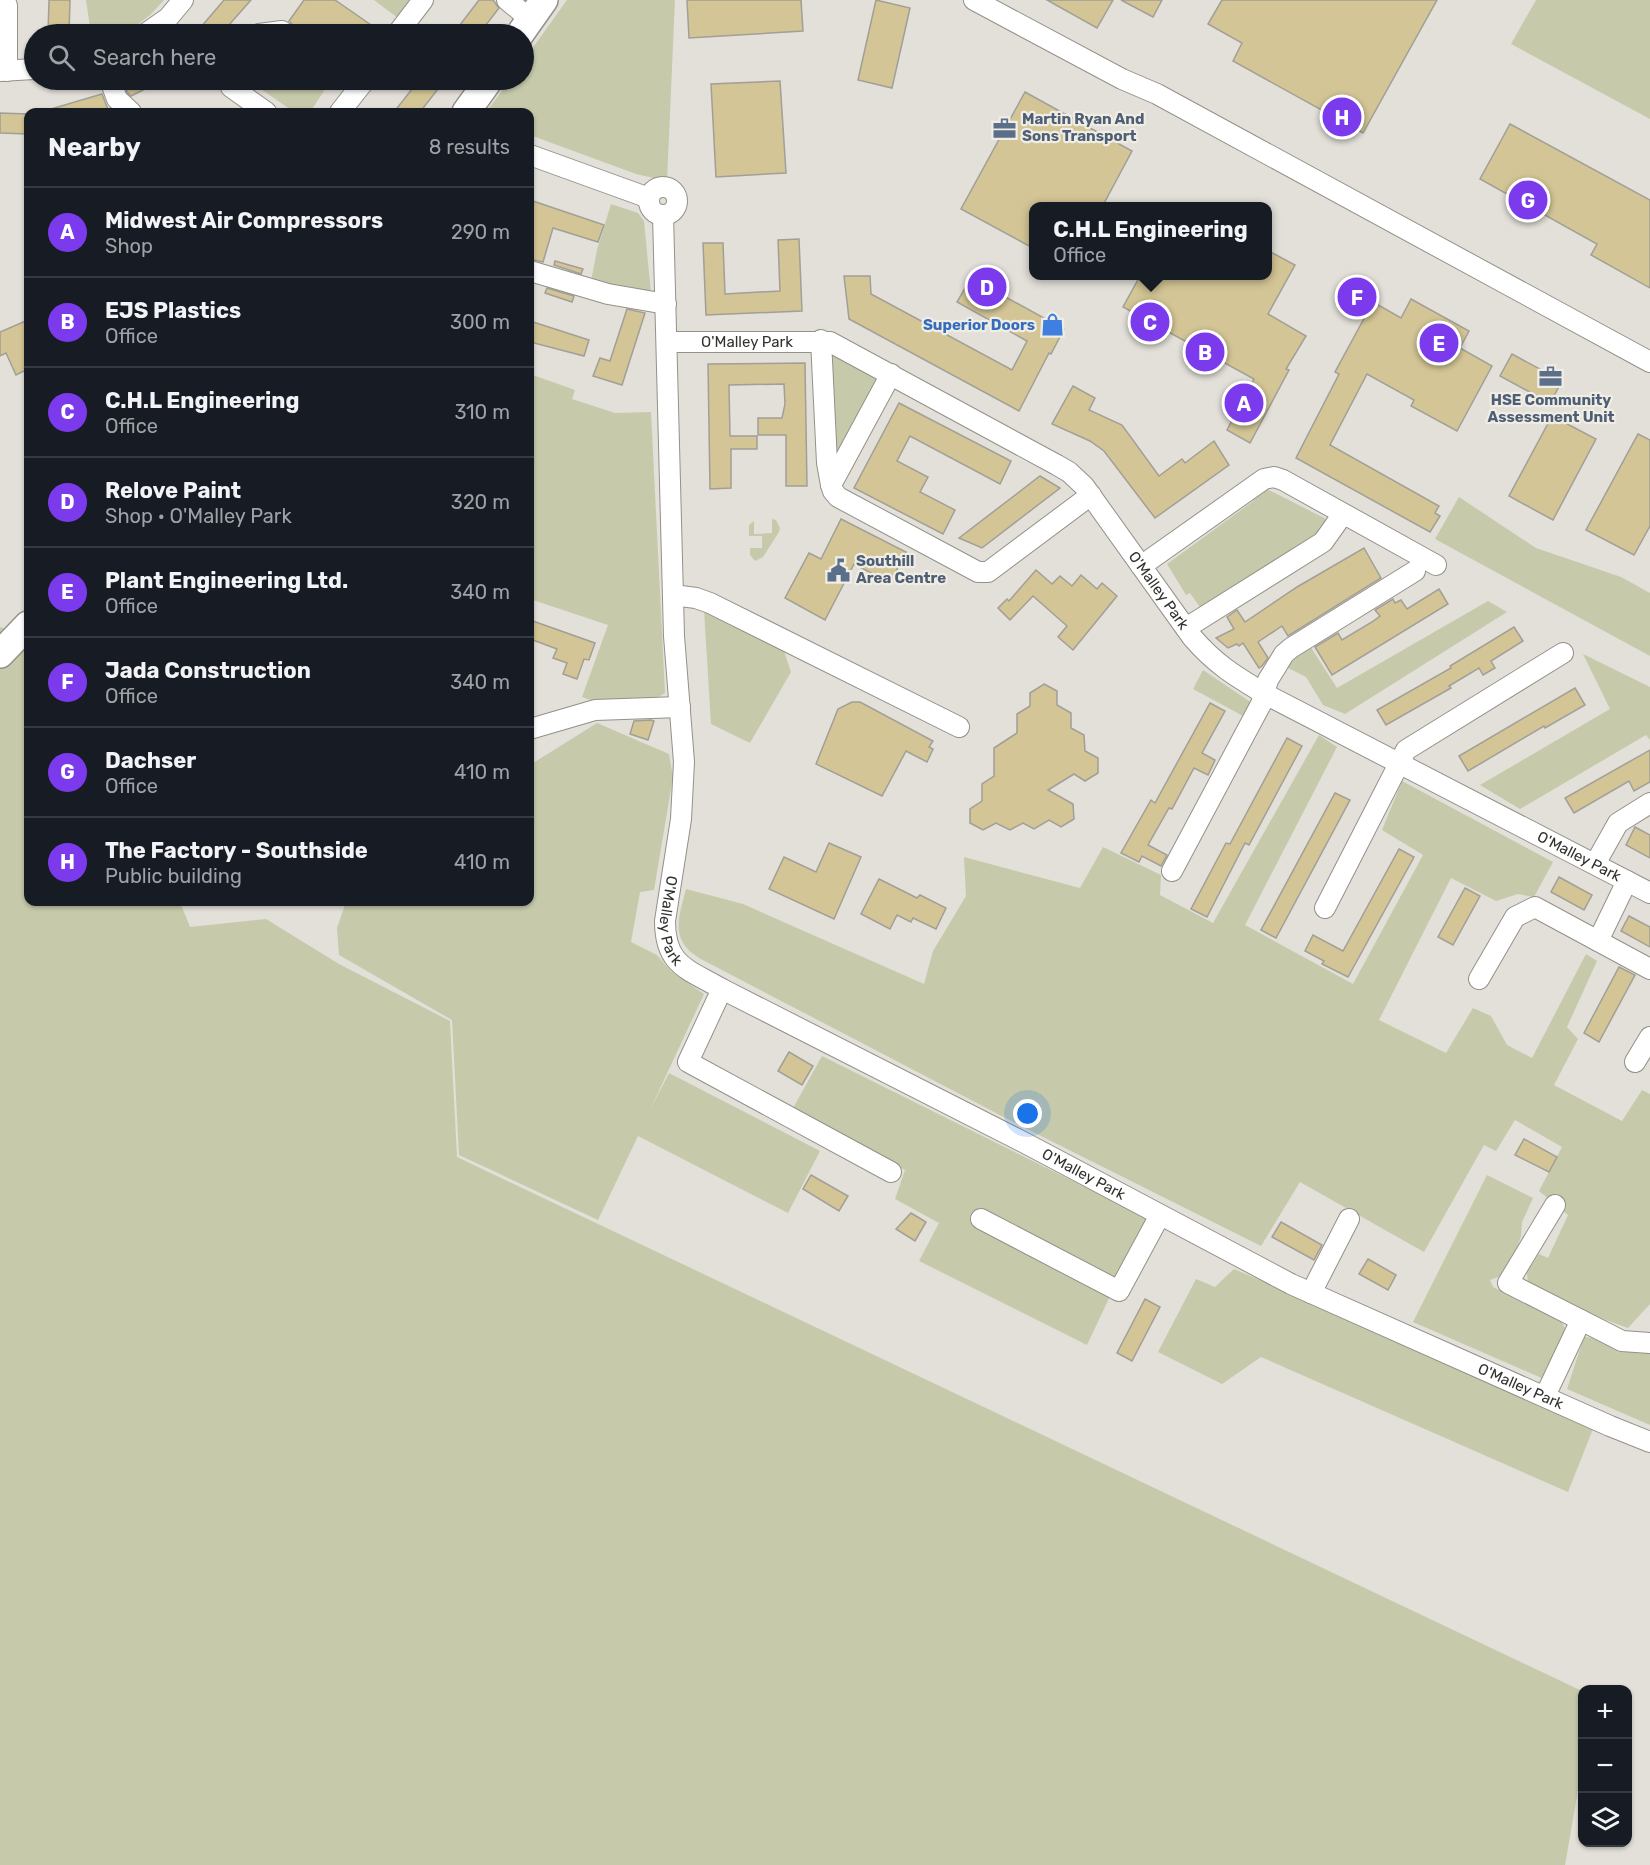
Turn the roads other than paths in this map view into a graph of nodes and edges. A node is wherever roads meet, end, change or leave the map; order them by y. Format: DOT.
graph roads {
  1 [pos="5,0"];
  2 [pos="183,0"];
  3 [pos="423,0"];
  4 [pos="507,0"];
  5 [pos="974,0"];
  6 [pos="531,18"];
  7 [pos="159,24"];
  8 [pos="405,24"];
  9 [pos="24,70"];
  10 [pos="4,71"];
  11 [pos="114,90"];
  12 [pos="235,90"];
  13 [pos="352,90"];
  14 [pos="482,90"];
  15 [pos="127,108"];
  16 [pos="260,108"];
  17 [pos="342,108"];
  18 [pos="469,108"];
  19 [pos="534,156"];
  20 [pos="534,272"];
  21 [pos="666,304"];
  22 [pos="821,340"];
  23 [pos="667,342"];
  24 [pos="1650,362"];
  25 [pos="891,374"];
  26 [pos="831,485"];
  27 [pos="1091,495"];
  28 [pos="1343,514"];
  29 [pos="1436,565"];
  30 [pos="1141,566"];
  31 [pos="1415,571"];
  32 [pos="673,595"];
  33 [pos="1186,628"];
  34 [pos="24,629"];
  35 [pos="1563,653"];
  36 [pos="0,654"];
  37 [pos="1264,694"];
  38 [pos="680,707"];
  39 [pos="959,727"];
  40 [pos="534,728"];
  41 [pos="1400,764"];
  42 [pos="1650,803"];
  43 [pos="1594,864"];
  44 [pos="1172,871"];
  45 [pos="1627,881"];
  46 [pos="1650,893"];
  47 [pos="1325,908"];
  48 [pos="1598,941"];
  49 [pos="1650,969"];
  50 [pos="1479,979"];
  51 [pos="722,989"];
  52 [pos="1650,1036"];
  53 [pos="1635,1062"];
  54 [pos="891,1172"];
  55 [pos="1555,1205"];
  56 [pos="1160,1215"];
  57 [pos="981,1219"];
  58 [pos="1349,1219"];
  59 [pos="1311,1293"];
  60 [pos="1581,1320"];
  61 [pos="1650,1343"];
  62 [pos="1545,1396"];
  63 [pos="1650,1442"];
  1 -- 10 [label="street"];
  2 -- 7 [label="street"];
  3 -- 8 [label="street"];
  4 -- 6 [label="street"];
  5 -- 24 [label="street"];
  9 -- 10 [label="street"];
  11 -- 15 [label="street"];
  12 -- 16 [label="street"];
  13 -- 17 [label="street"];
  14 -- 18 [label="main road"];
  19 -- 21 [label="street, O'Malley Park"];
  20 -- 21 [label="street"];
  21 -- 23 [label="street, O'Malley Park"];
  22 -- 23 [label="street, O'Malley Park"];
  22 -- 25 [label="street, O'Malley Park"];
  22 -- 26 [label="street"];
  23 -- 32 [label="street, O'Malley Park"];
  25 -- 26 [label="street"];
  25 -- 27 [label="street, O'Malley Park"];
  26 -- 27 [label="street"];
  27 -- 30 [label="street, O'Malley Park"];
  28 -- 29 [label="street"];
  28 -- 30 [label="street"];
  28 -- 33 [label="street"];
  30 -- 33 [label="street, O'Malley Park"];
  31 -- 37 [label="street"];
  32 -- 38 [label="street, O'Malley Park"];
  32 -- 39 [label="street"];
  33 -- 37 [label="street, O'Malley Park"];
  34 -- 36 [label="main road"];
  35 -- 41 [label="street"];
  37 -- 41 [label="street, O'Malley Park"];
  37 -- 44 [label="street"];
  38 -- 40 [label="street"];
  38 -- 51 [label="street, O'Malley Park"];
  41 -- 43 [label="street, O'Malley Park"];
  41 -- 47 [label="street"];
  42 -- 43 [label="street"];
  43 -- 45 [label="street, O'Malley Park"];
  45 -- 46 [label="street, O'Malley Park"];
  45 -- 48 [label="street"];
  48 -- 49 [label="street"];
  48 -- 50 [label="street"];
  51 -- 54 [label="street"];
  51 -- 56 [label="street, O'Malley Park"];
  52 -- 53 [label="street"];
  55 -- 60 [label="street"];
  56 -- 57 [label="street"];
  56 -- 59 [label="street, O'Malley Park"];
  58 -- 59 [label="street"];
  59 -- 62 [label="street, O'Malley Park"];
  60 -- 61 [label="street"];
  60 -- 62 [label="street"];
  62 -- 63 [label="street, O'Malley Park"];
}
